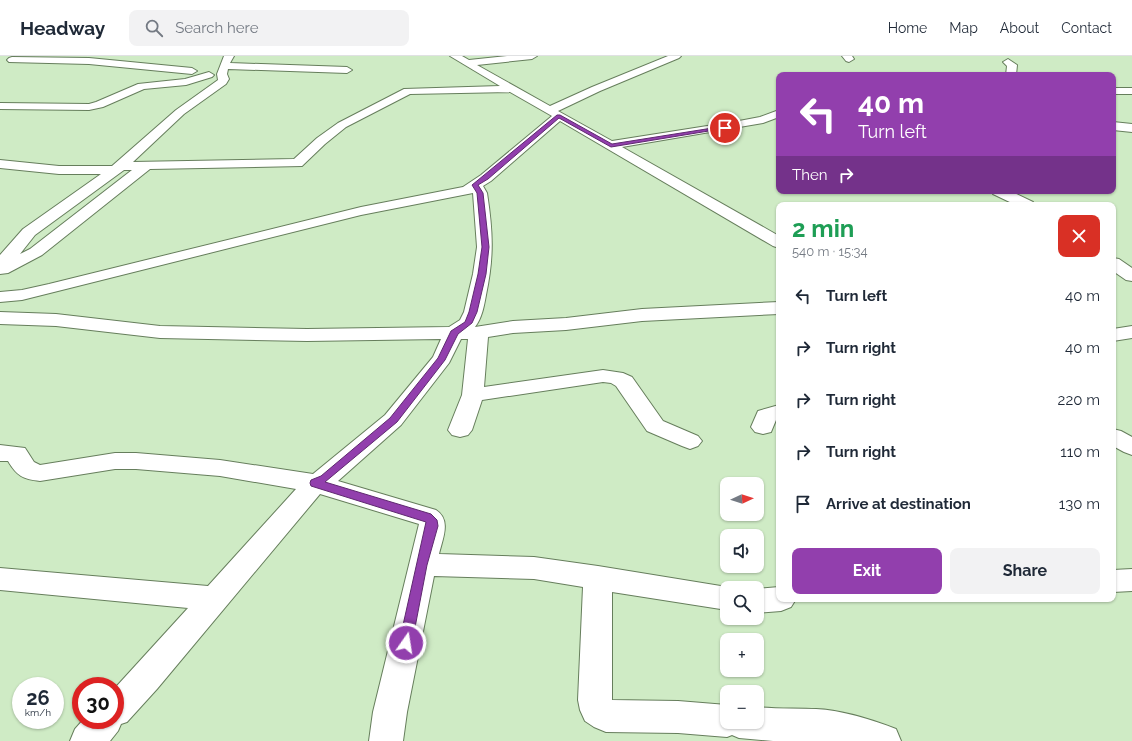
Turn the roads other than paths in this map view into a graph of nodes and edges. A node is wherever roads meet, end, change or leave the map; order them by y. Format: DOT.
graph roads {
  1 [pos="21,56"];
  2 [pos="455,56"];
  3 [pos="532,56"];
  4 [pos="676,56"];
  5 [pos="12,60"];
  6 [pos="0,62"];
  7 [pos="1008,62"];
  8 [pos="468,63"];
  9 [pos="221,68"];
  10 [pos="347,70"];
  11 [pos="1011,72"];
  12 [pos="512,89"];
  13 [pos="1116,91"];
  14 [pos="1132,91"];
  15 [pos="0,106"];
  16 [pos="554,114"];
  17 [pos="776,115"];
  18 [pos="1116,126"];
  19 [pos="1132,128"];
  20 [pos="611,145"];
  21 [pos="0,164"];
  22 [pos="147,165"];
  23 [pos="118,168"];
  24 [pos="475,185"];
  25 [pos="1004,194"];
  26 [pos="1022,202"];
  27 [pos="776,241"];
  28 [pos="0,264"];
  29 [pos="1116,265"];
  30 [pos="0,270"];
  31 [pos="1132,276"];
  32 [pos="0,296"];
  33 [pos="776,308"];
  34 [pos="0,318"];
  35 [pos="1132,332"];
  36 [pos="466,333"];
  37 [pos="1116,335"];
  38 [pos="473,395"];
  39 [pos="776,413"];
  40 [pos="763,428"];
  41 [pos="460,430"];
  42 [pos="1116,438"];
  43 [pos="690,441"];
  44 [pos="1132,447"];
  45 [pos="0,453"];
  46 [pos="315,483"];
  47 [pos="422,565"];
  48 [pos="598,578"];
  49 [pos="0,579"];
  50 [pos="1132,580"];
  51 [pos="1116,582"];
  52 [pos="720,597"];
  53 [pos="214,598"];
  54 [pos="776,599"];
  55 [pos="764,600"];
  56 [pos="124,701"];
  57 [pos="720,721"];
  58 [pos="764,724"];
  59 [pos="98,729"];
  60 [pos="87,741"];
  61 [pos="386,741"];
  62 [pos="884,741"];
  1 -- 5 [label="street"];
  2 -- 8 [label="street"];
  3 -- 8 [label="street"];
  4 -- 16 [label="street"];
  5 -- 6 [label="street"];
  5 -- 9 [label="street"];
  7 -- 11 [label="street"];
  8 -- 12 [label="street"];
  9 -- 10 [label="street"];
  9 -- 15 [label="street"];
  9 -- 23 [label="street"];
  12 -- 16 [label="street"];
  12 -- 22 [label="street"];
  13 -- 14 [label="street"];
  16 -- 20 [label="street"];
  16 -- 24 [label="street"];
  17 -- 20 [label="street"];
  18 -- 19 [label="street"];
  20 -- 27 [label="street"];
  21 -- 23 [label="street"];
  22 -- 23 [label="street"];
  22 -- 30 [label="street"];
  23 -- 28 [label="street"];
  24 -- 32 [label="street"];
  24 -- 36 [label="street"];
  25 -- 26 [label="street"];
  29 -- 31 [label="street"];
  33 -- 36 [label="street"];
  34 -- 36 [label="street"];
  35 -- 37 [label="street"];
  36 -- 38 [label="street"];
  36 -- 46 [label="street"];
  38 -- 41 [label="street"];
  38 -- 43 [label="street"];
  39 -- 40 [label="street"];
  42 -- 44 [label="street"];
  45 -- 46 [label="street"];
  46 -- 47 [label="street"];
  46 -- 53 [label="street"];
  47 -- 48 [label="street"];
  47 -- 61 [label="street"];
  48 -- 52 [label="street"];
  48 -- 57 [label="street"];
  49 -- 53 [label="street"];
  50 -- 51 [label="street"];
  53 -- 56 [label="street"];
  54 -- 55 [label="street"];
  58 -- 62 [label="street"];
  59 -- 60 [label="street"];
}
